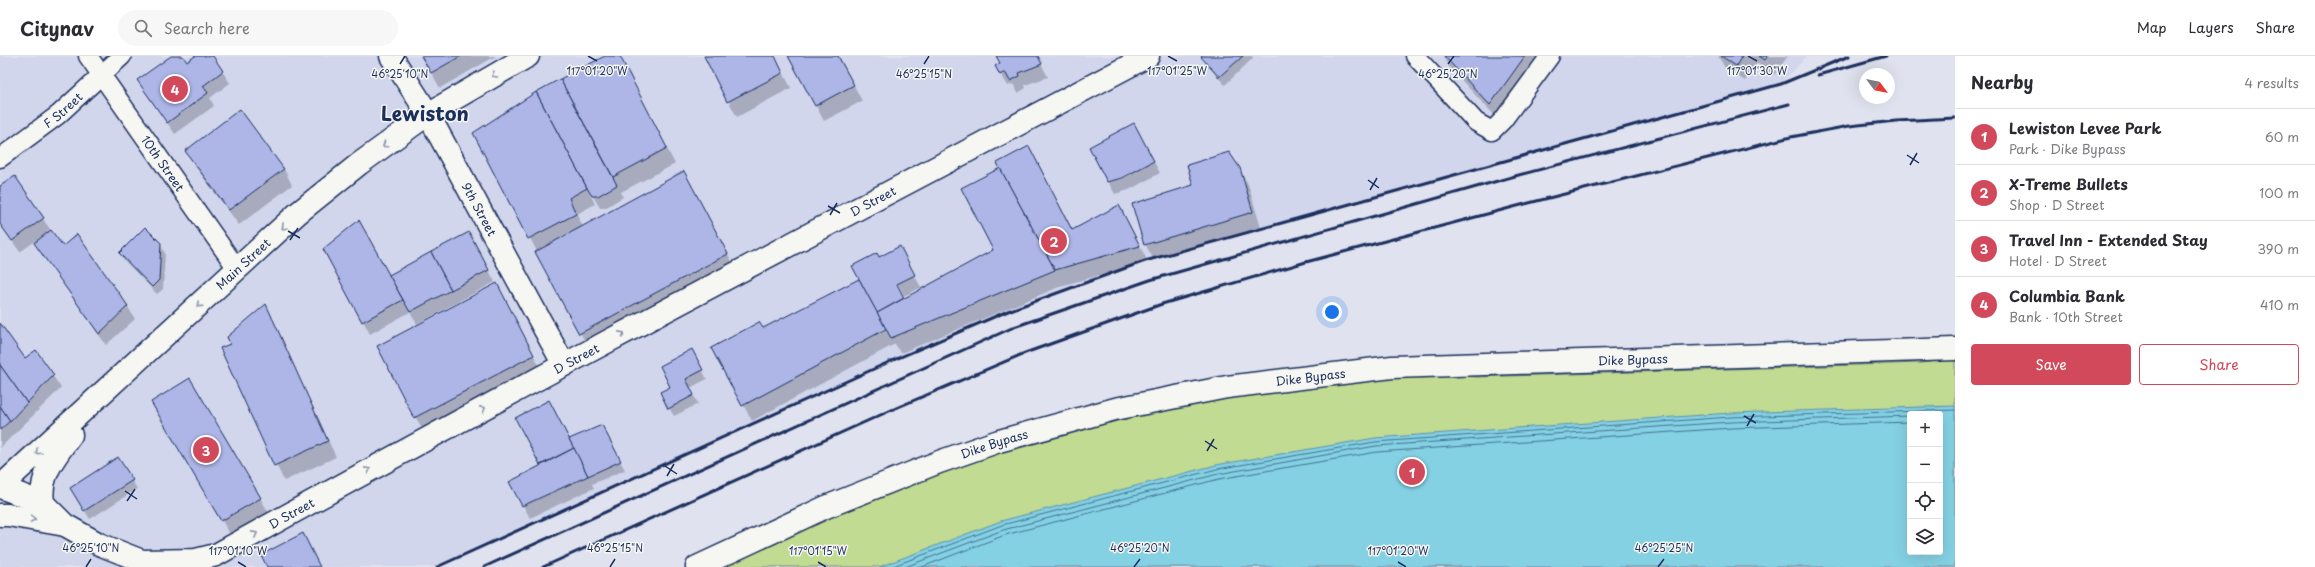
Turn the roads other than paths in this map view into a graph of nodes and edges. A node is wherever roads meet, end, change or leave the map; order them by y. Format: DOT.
graph roads {
  1 [pos="88,56"];
  2 [pos="122,56"];
  3 [pos="391,56"];
  4 [pos="528,56"];
  5 [pos="1148,56"];
  6 [pos="1415,56"];
  7 [pos="1550,56"];
  8 [pos="102,76"];
  9 [pos="428,114"];
  10 [pos="0,158"];
  11 [pos="238,270"];
  12 [pos="1955,349"];
  13 [pos="564,365"];
  14 [pos="98,398"];
  15 [pos="0,487"];
  16 [pos="43,503"];
  17 [pos="0,515"];
  18 [pos="65,525"];
  19 [pos="697,567"];
  1 -- 8 [label="street, 10th Street"];
  2 -- 8 [label="street, F Street"];
  3 -- 9 [label="main road, 9th Street"];
  4 -- 9 [label="main road, Main Street, one-way"];
  13 -- 5 [label="main road, D Street, one-way"];
  6 -- 7 [label="street"];
  8 -- 10 [label="street, F Street"];
  8 -- 11 [label="street, 10th Street"];
  9 -- 11 [label="main road, Main Street, one-way"];
  9 -- 13 [label="main road, 9th Street"];
  11 -- 14 [label="main road, Main Street, one-way"];
  12 -- 19 [label="main road, Dike Bypass"];
  18 -- 13 [label="main road, D Street, one-way"];
  14 -- 15 [label="main road, Main Street, one-way"];
  14 -- 16 [label="main road"];
  15 -- 16 [label="main road, D Street"];
  16 -- 18 [label="main road, D Street"];
  17 -- 18 [label="main road, one-way"];
}
